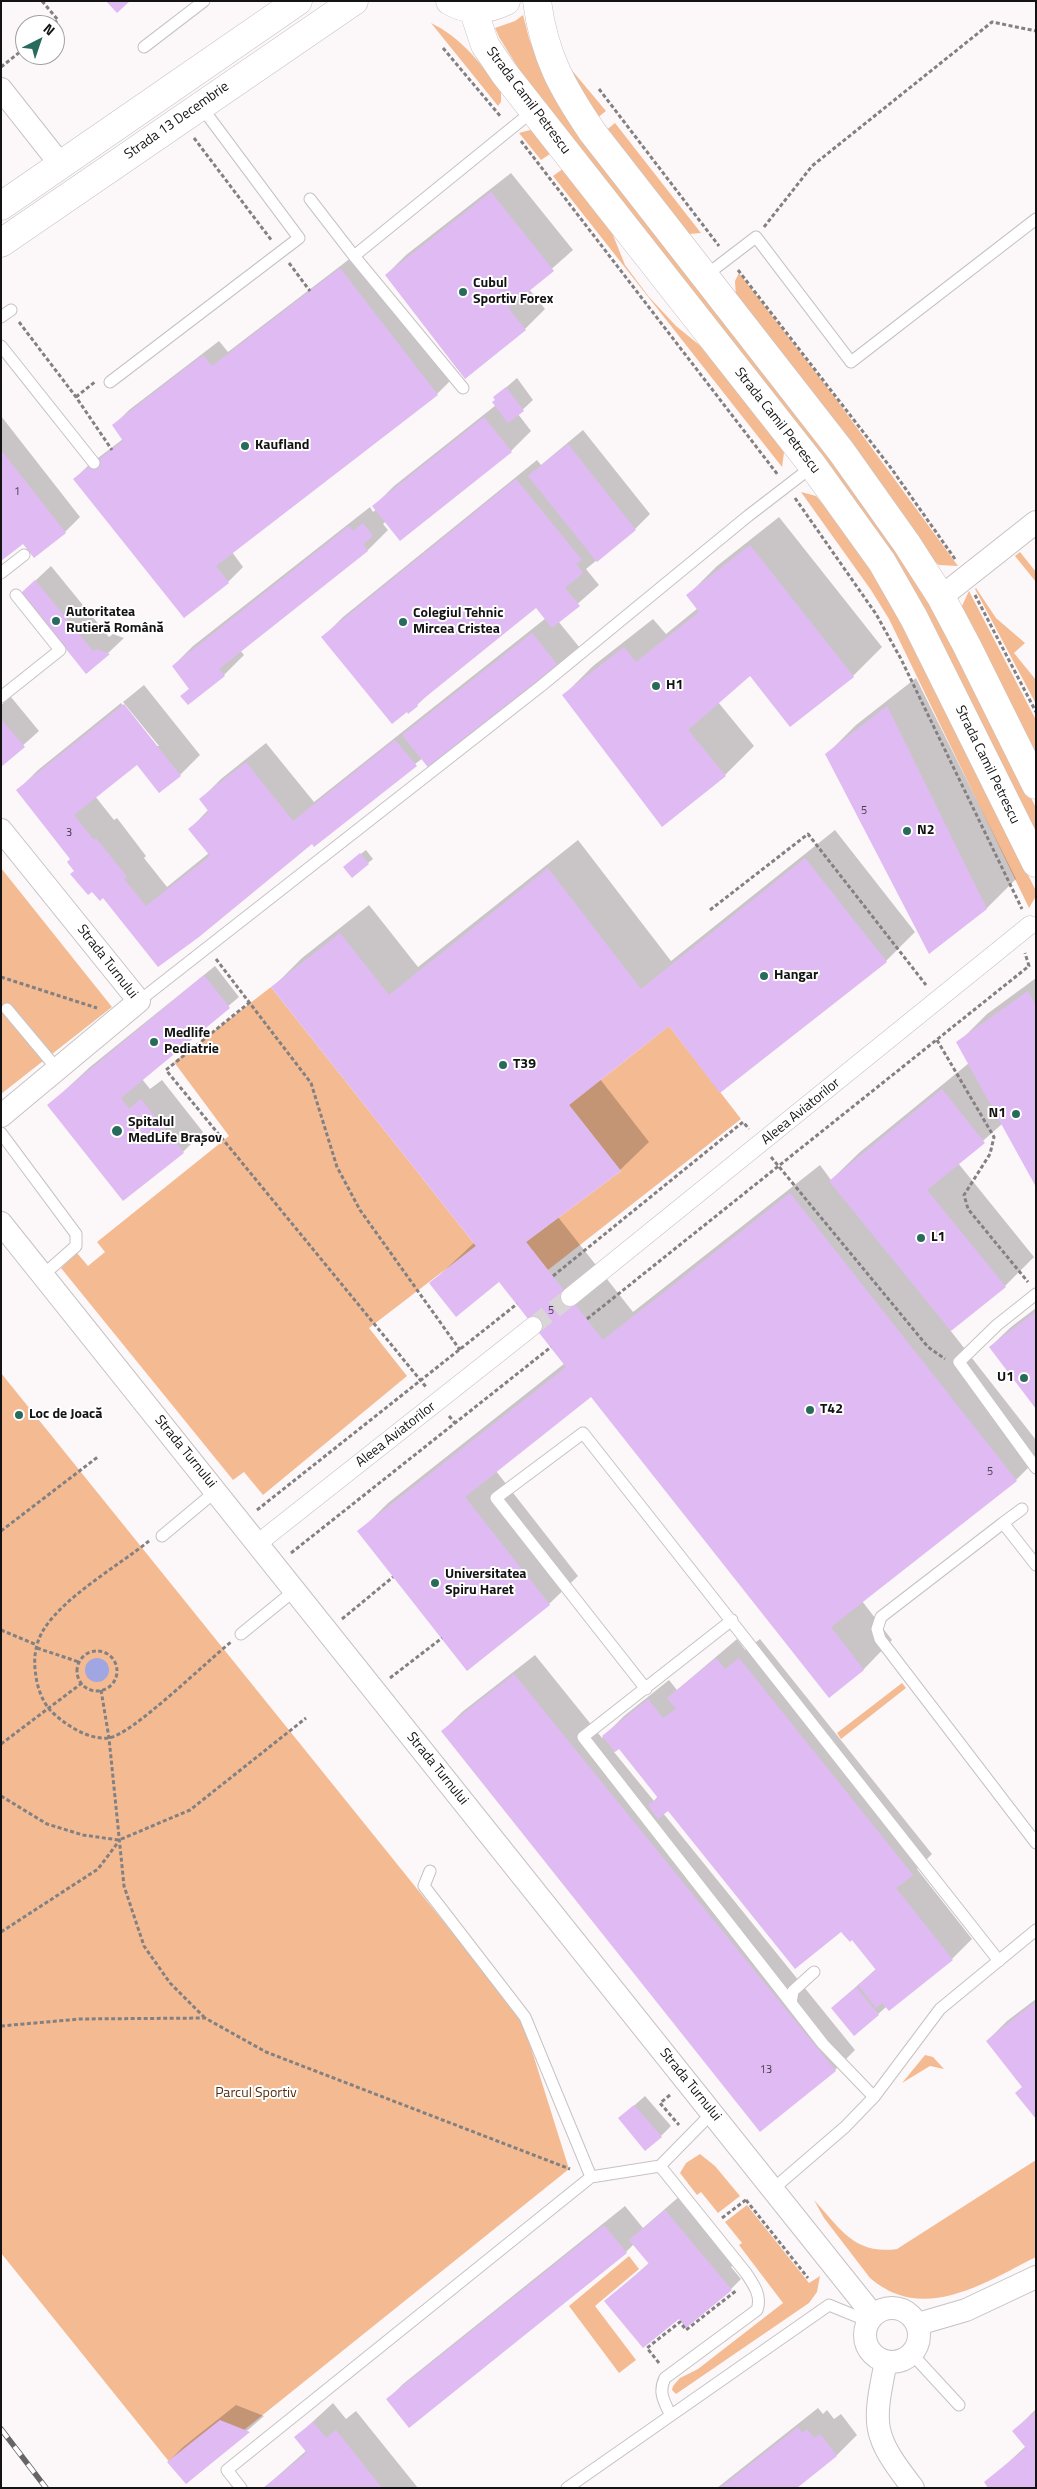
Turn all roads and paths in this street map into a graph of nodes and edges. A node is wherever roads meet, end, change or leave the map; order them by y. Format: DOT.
graph roads {
  1 [pos="42,1"];
  2 [pos="204,1"];
  3 [pos="354,1"];
  4 [pos="506,1"];
  5 [pos="537,1"];
  6 [pos="294,2"];
  7 [pos="461,5"];
  8 [pos="54,15"];
  9 [pos="1036,31"];
  10 [pos="144,48"];
  11 [pos="443,48"];
  12 [pos="15,56"];
  13 [pos="1,67"];
  14 [pos="1,89"];
  15 [pos="599,89"];
  16 [pos="200,106"];
  17 [pos="534,110"];
  18 [pos="511,128"];
  19 [pos="189,132"];
  20 [pos="61,165"];
  21 [pos="310,199"];
  22 [pos="1,206"];
  23 [pos="1036,219"];
  24 [pos="756,237"];
  25 [pos="1,242"];
  26 [pos="281,252"];
  27 [pos="354,256"];
  28 [pos="729,258"];
  29 [pos="705,276"];
  30 [pos="310,291"];
  31 [pos="6,314"];
  32 [pos="1,346"];
  33 [pos="110,382"];
  34 [pos="463,388"];
  35 [pos="112,450"];
  36 [pos="94,463"];
  37 [pos="813,466"];
  38 [pos="786,486"];
  39 [pos="1036,522"];
  40 [pos="24,555"];
  41 [pos="958,564"];
  42 [pos="1,573"];
  43 [pos="972,591"];
  44 [pos="16,595"];
  45 [pos="941,597"];
  46 [pos="1,697"];
  47 [pos="1036,712"];
  48 [pos="1036,786"];
  49 [pos="1,830"];
  50 [pos="1036,863"];
  51 [pos="710,910"];
  52 [pos="1024,930"];
  53 [pos="207,947"];
  54 [pos="1,977"];
  55 [pos="139,1001"];
  56 [pos="939,1001"];
  57 [pos="250,1002"];
  58 [pos="7,1009"];
  59 [pos="101,1010"];
  60 [pos="937,1040"];
  61 [pos="58,1070"];
  62 [pos="1,1116"];
  63 [pos="1,1133"];
  64 [pos="761,1144"];
  65 [pos="778,1167"];
  66 [pos="1,1223"];
  67 [pos="43,1275"];
  68 [pos="553,1276"];
  69 [pos="1033,1290"];
  70 [pos="570,1297"];
  71 [pos="517,1304"];
  72 [pos="587,1319"];
  73 [pos="533,1326"];
  74 [pos="551,1348"];
  75 [pos="460,1350"];
  76 [pos="959,1362"];
  77 [pos="421,1380"];
  78 [pos="438,1402"];
  79 [pos="455,1423"];
  80 [pos="99,1456"];
  81 [pos="1036,1468"];
  82 [pos="216,1492"];
  83 [pos="263,1506"];
  84 [pos="1022,1509"];
  85 [pos="1003,1523"];
  86 [pos="1,1531"];
  87 [pos="157,1537"];
  88 [pos="258,1544"];
  89 [pos="299,1546"];
  90 [pos="1036,1565"];
  91 [pos="393,1577"];
  92 [pos="295,1590"];
  93 [pos="342,1619"];
  94 [pos="732,1620"];
  95 [pos="1,1630"];
  96 [pos="241,1634"];
  97 [pos="442,1638"];
  98 [pos="37,1646"];
  99 [pos="79,1662"];
  100 [pos="390,1678"];
  101 [pos="82,1683"];
  102 [pos="646,1689"];
  103 [pos="101,1690"];
  104 [pos="49,1709"];
  105 [pos="306,1718"];
  106 [pos="109,1738"];
  107 [pos="1,1744"];
  108 [pos="1,1796"];
  109 [pos="119,1840"];
  110 [pos="1036,1843"];
  111 [pos="430,1871"];
  112 [pos="1036,1930"];
  113 [pos="1,1932"];
  114 [pos="999,1961"];
  115 [pos="814,1972"];
  116 [pos="792,2003"];
  117 [pos="205,2018"];
  118 [pos="1,2026"];
  119 [pos="874,2098"];
  120 [pos="712,2113"];
  121 [pos="660,2166"];
  122 [pos="591,2177"];
  123 [pos="770,2186"];
  124 [pos="746,2200"];
  125 [pos="710,2226"];
  126 [pos="1036,2277"];
  127 [pos="808,2278"];
  128 [pos="737,2290"];
  129 [pos="871,2318"];
  130 [pos="918,2324"];
  131 [pos="912,2354"];
  132 [pos="886,2361"];
  133 [pos="669,2375"];
  134 [pos="959,2405"];
  135 [pos="670,2414"];
  136 [pos="241,2488"];
  137 [pos="567,2488"];
  138 [pos="913,2488"];
  1 -- 8 [label="path"];
  2 -- 10 [label="lane"];
  3 -- 16 [label="street, Strada 13 Decembrie"];
  4 -- 7 [label="street"];
  5 -- 29 [label="street"];
  6 -- 20 [label="street"];
  7 -- 17 [label="street, Strada Camil Petrescu"];
  9 -- 24 [label="path"];
  11 -- 18 [label="path"];
  12 -- 13 [label="path"];
  14 -- 20 [label="street"];
  15 -- 28 [label="path"];
  16 -- 25 [label="street, Strada 13 Decembrie"];
  16 -- 26 [label="lane"];
  17 -- 18 [label="lane"];
  17 -- 37 [label="street, Strada Camil Petrescu"];
  18 -- 27 [label="lane"];
  18 -- 38 [label="path"];
  19 -- 26 [label="path"];
  20 -- 22 [label="street"];
  21 -- 27 [label="lane"];
  23 -- 24 [label="lane"];
  24 -- 28 [label="lane"];
  26 -- 30 [label="path"];
  26 -- 33 [label="lane"];
  27 -- 34 [label="lane"];
  28 -- 29 [label="lane"];
  28 -- 41 [label="path"];
  29 -- 45 [label="street"];
  31 -- 35 [label="path"];
  32 -- 36 [label="lane"];
  37 -- 38 [label="lane"];
  37 -- 50 [label="street, Strada Camil Petrescu"];
  38 -- 52 [label="path"];
  38 -- 53 [label="lane"];
  39 -- 45 [label="street"];
  40 -- 42 [label="lane"];
  43 -- 47 [label="path"];
  44 -- 46 [label="lane"];
  45 -- 48 [label="street"];
  49 -- 55 [label="street, Strada Turnului"];
  51 -- 56 [label="path"];
  52 -- 56 [label="street, Aleea Aviatorilor"];
  52 -- 60 [label="path"];
  53 -- 55 [label="lane"];
  53 -- 57 [label="path"];
  54 -- 59 [label="path"];
  55 -- 61 [label="street, Strada Turnului"];
  56 -- 64 [label="street, Aleea Aviatorilor"];
  57 -- 75 [label="path"];
  57 -- 77 [label="path"];
  58 -- 61 [label="lane"];
  60 -- 65 [label="path"];
  60 -- 69 [label="path"];
  61 -- 62 [label="street, Strada Turnului"];
  63 -- 67 [label="lane"];
  64 -- 68 [label="path"];
  64 -- 70 [label="street, Aleea Aviatorilor"];
  65 -- 72 [label="path"];
  65 -- 76 [label="path"];
  66 -- 67 [label="street, Strada Turnului"];
  67 -- 82 [label="street, Strada Turnului"];
  69 -- 76 [label="lane"];
  71 -- 75 [label="path"];
  73 -- 78 [label="street, Aleea Aviatorilor"];
  74 -- 79 [label="path"];
  75 -- 77 [label="path"];
  76 -- 81 [label="lane"];
  77 -- 78 [label="path"];
  77 -- 83 [label="path"];
  78 -- 79 [label="path"];
  78 -- 88 [label="street, Aleea Aviatorilor"];
  79 -- 89 [label="path"];
  80 -- 86 [label="path"];
  82 -- 87 [label="lane"];
  82 -- 88 [label="street, Strada Turnului"];
  84 -- 85 [label="lane"];
  85 -- 90 [label="lane"];
  85 -- 110 [label="lane"];
  87 -- 98 [label="path"];
  88 -- 92 [label="street, Strada Turnului"];
  91 -- 93 [label="path"];
  92 -- 96 [label="lane"];
  92 -- 120 [label="street, Strada Turnului"];
  94 -- 102 [label="lane"];
  94 -- 102 [label="lane"];
  94 -- 114 [label="lane"];
  95 -- 98 [label="path"];
  96 -- 106 [label="path"];
  97 -- 100 [label="path"];
  98 -- 99 [label="path"];
  98 -- 104 [label="path"];
  99 -- 101 [label="path"];
  99 -- 103 [label="path"];
  101 -- 103 [label="path"];
  101 -- 104 [label="path"];
  102 -- 116 [label="lane"];
  103 -- 106 [label="path"];
  104 -- 106 [label="path"];
  104 -- 107 [label="path"];
  105 -- 109 [label="path"];
  106 -- 109 [label="path"];
  108 -- 109 [label="path"];
  109 -- 113 [label="path"];
  109 -- 117 [label="path"];
  111 -- 122 [label="lane"];
  112 -- 114 [label="lane"];
  114 -- 119 [label="lane"];
  115 -- 116 [label="lane"];
  116 -- 119 [label="lane"];
  117 -- 118 [label="path"];
  117 -- 122 [label="path"];
  119 -- 123 [label="lane"];
  120 -- 121 [label="lane"];
  120 -- 123 [label="street, Strada Turnului"];
  121 -- 122 [label="lane"];
  121 -- 125 [label="lane"];
  122 -- 136 [label="lane"];
  123 -- 124 [label="path"];
  123 -- 129 [label="street, Strada Turnului"];
  124 -- 125 [label="path"];
  124 -- 127 [label="path"];
  125 -- 133 [label="lane"];
  126 -- 130 [label="street"];
  128 -- 133 [label="path"];
  129 -- 130 [label="street"];
  129 -- 132 [label="street"];
  129 -- 135 [label="lane"];
  130 -- 131 [label="street"];
  131 -- 132 [label="street"];
  131 -- 134 [label="lane"];
  132 -- 138 [label="street"];
  133 -- 135 [label="lane"];
  135 -- 137 [label="lane"];
}
